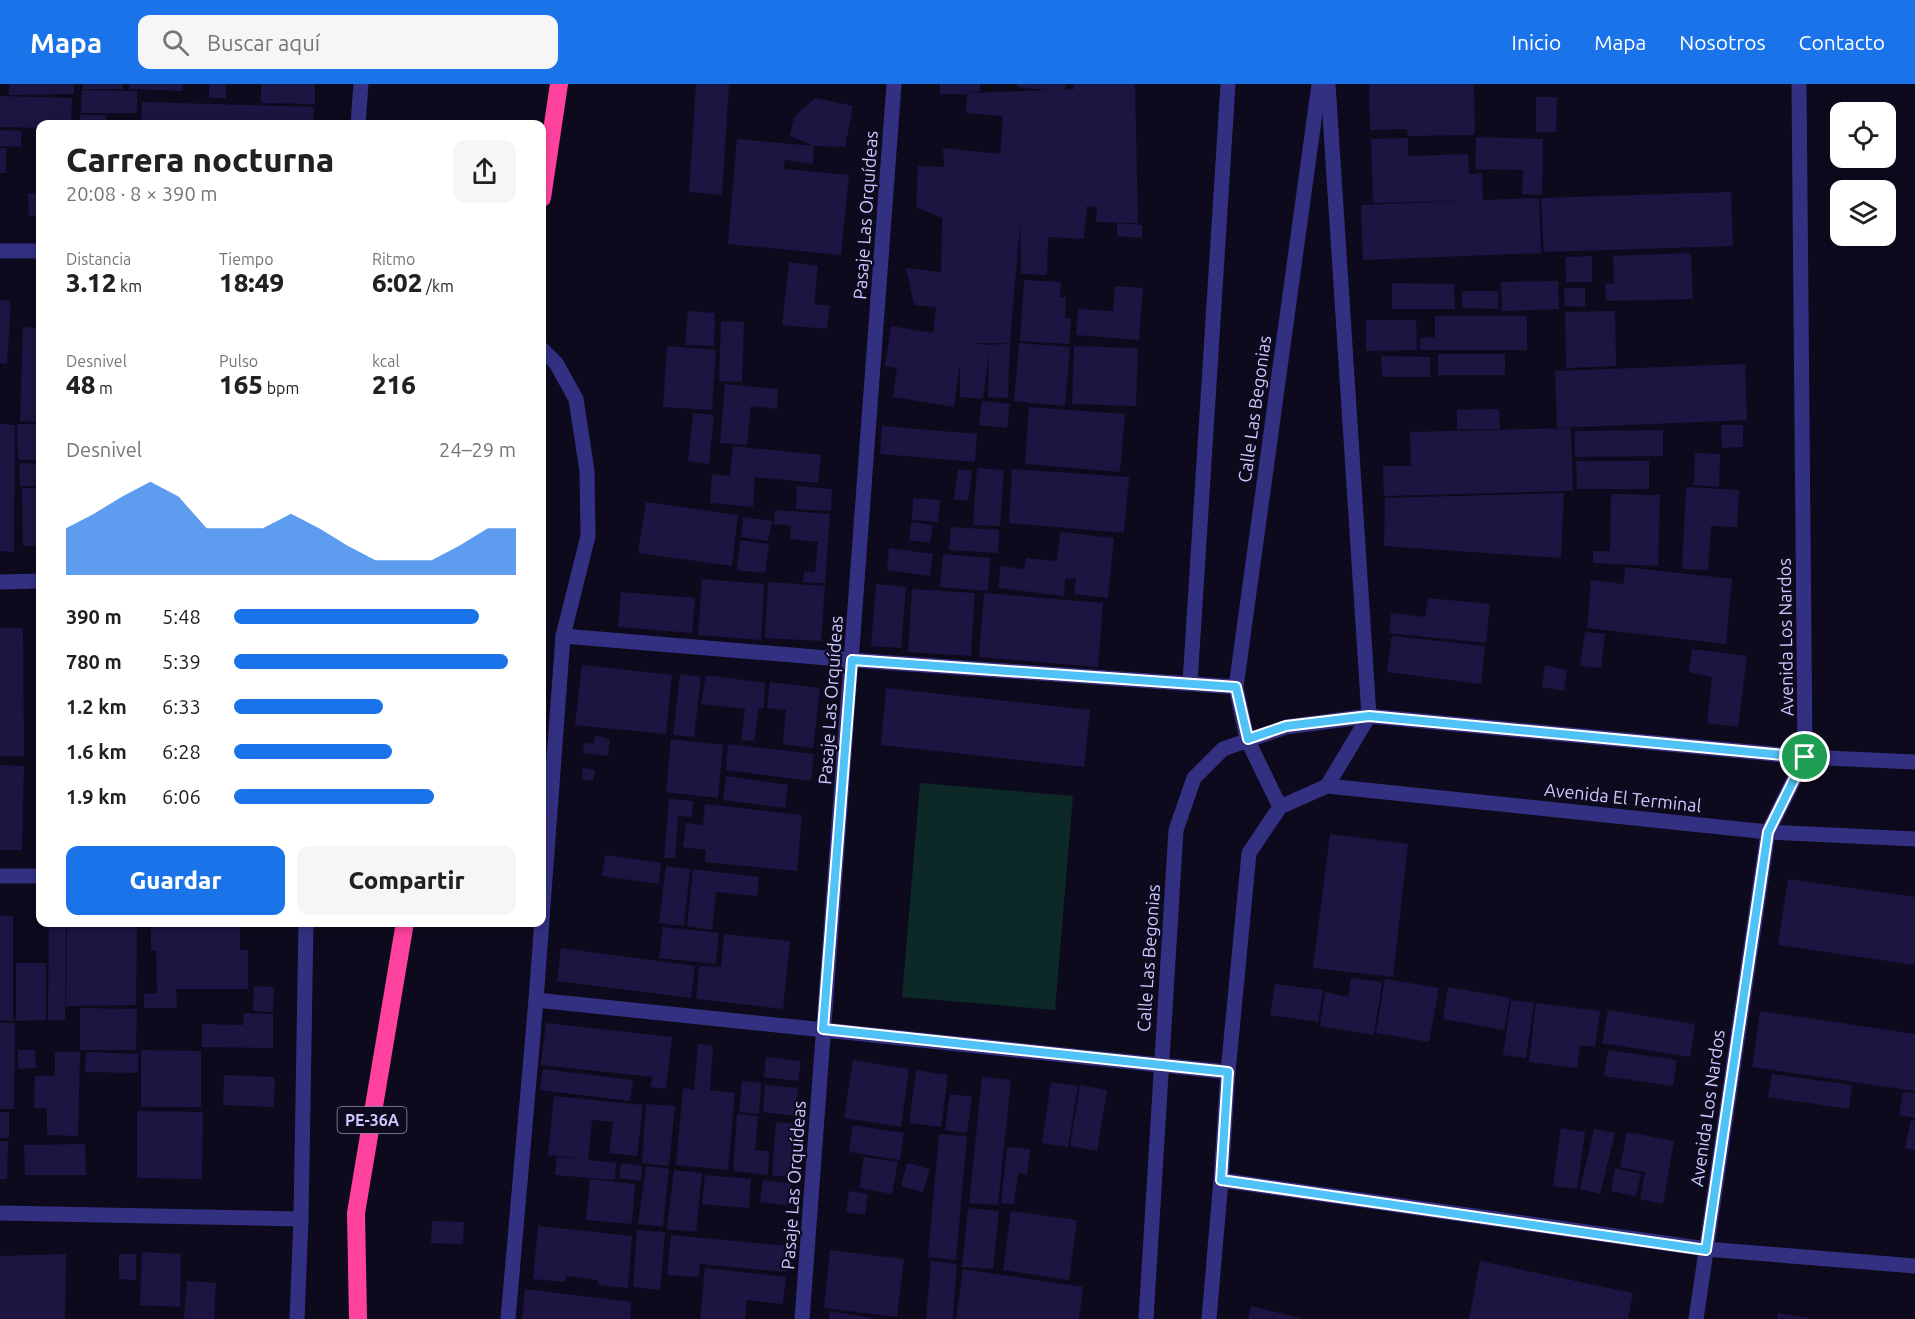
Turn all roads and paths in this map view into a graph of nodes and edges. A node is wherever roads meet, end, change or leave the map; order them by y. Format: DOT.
graph roads {
  1 [pos="361,84"];
  2 [pos="560,84"];
  3 [pos="894,84"];
  4 [pos="1227,84"];
  5 [pos="1319,84"];
  6 [pos="1328,84"];
  7 [pos="1798,84"];
  8 [pos="358,120"];
  9 [pos="546,173"];
  10 [pos="0,251"];
  11 [pos="36,251"];
  12 [pos="546,353"];
  13 [pos="36,581"];
  14 [pos="0,582"];
  15 [pos="563,636"];
  16 [pos="852,660"];
  17 [pos="1190,683"];
  18 [pos="1236,687"];
  19 [pos="1369,716"];
  20 [pos="1248,739"];
  21 [pos="1805,757"];
  22 [pos="1915,762"];
  23 [pos="1327,786"];
  24 [pos="1280,807"];
  25 [pos="1768,832"];
  26 [pos="1915,839"];
  27 [pos="546,865"];
  28 [pos="0,876"];
  29 [pos="36,876"];
  30 [pos="306,927"];
  31 [pos="404,927"];
  32 [pos="541,927"];
  33 [pos="536,1000"];
  34 [pos="823,1029"];
  35 [pos="1160,1066"];
  36 [pos="1228,1072"];
  37 [pos="1221,1180"];
  38 [pos="0,1213"];
  39 [pos="301,1219"];
  40 [pos="1706,1250"];
  41 [pos="1915,1266"];
  42 [pos="297,1319"];
  43 [pos="358,1319"];
  44 [pos="508,1319"];
  45 [pos="802,1319"];
  46 [pos="1146,1319"];
  47 [pos="1209,1319"];
  48 [pos="1696,1319"];
  1 -- 8 [label="street"];
  2 -- 9 [label="highway"];
  3 -- 16 [label="street, Pasaje Las Orquídeas"];
  4 -- 17 [label="street"];
  5 -- 18 [label="street, Calle Las Begonias"];
  6 -- 19 [label="street"];
  7 -- 21 [label="street, Avenida Los Nardos"];
  10 -- 11 [label="street"];
  12 -- 15 [label="street"];
  13 -- 14 [label="street"];
  15 -- 16 [label="street"];
  15 -- 27 [label="street"];
  16 -- 17 [label="street"];
  16 -- 34 [label="street, Pasaje Las Orquídeas"];
  17 -- 18 [label="street"];
  18 -- 20 [label="street, Calle Las Begonias"];
  19 -- 20 [label="street, Calle Las Begonias"];
  19 -- 21 [label="street"];
  19 -- 23 [label="street"];
  20 -- 24 [label="street, Calle Las Begonias"];
  20 -- 35 [label="street, Calle Las Begonias"];
  21 -- 22 [label="street"];
  21 -- 25 [label="street, Avenida Los Nardos"];
  23 -- 24 [label="street"];
  23 -- 25 [label="street, Avenida El Terminal"];
  24 -- 36 [label="street"];
  25 -- 26 [label="street, Avenida El Terminal"];
  25 -- 40 [label="street, Avenida Los Nardos"];
  28 -- 29 [label="street"];
  30 -- 39 [label="street"];
  31 -- 43 [label="highway, PE-36A"];
  32 -- 33 [label="street"];
  33 -- 34 [label="street"];
  33 -- 44 [label="street"];
  34 -- 35 [label="street"];
  34 -- 45 [label="street, Pasaje Las Orquídeas"];
  35 -- 36 [label="street"];
  35 -- 46 [label="street, Calle Las Begonias"];
  36 -- 37 [label="street"];
  37 -- 40 [label="street"];
  37 -- 47 [label="street"];
  38 -- 39 [label="street"];
  39 -- 42 [label="street"];
  40 -- 41 [label="street"];
  40 -- 48 [label="street, Avenida Los Nardos"];
}
